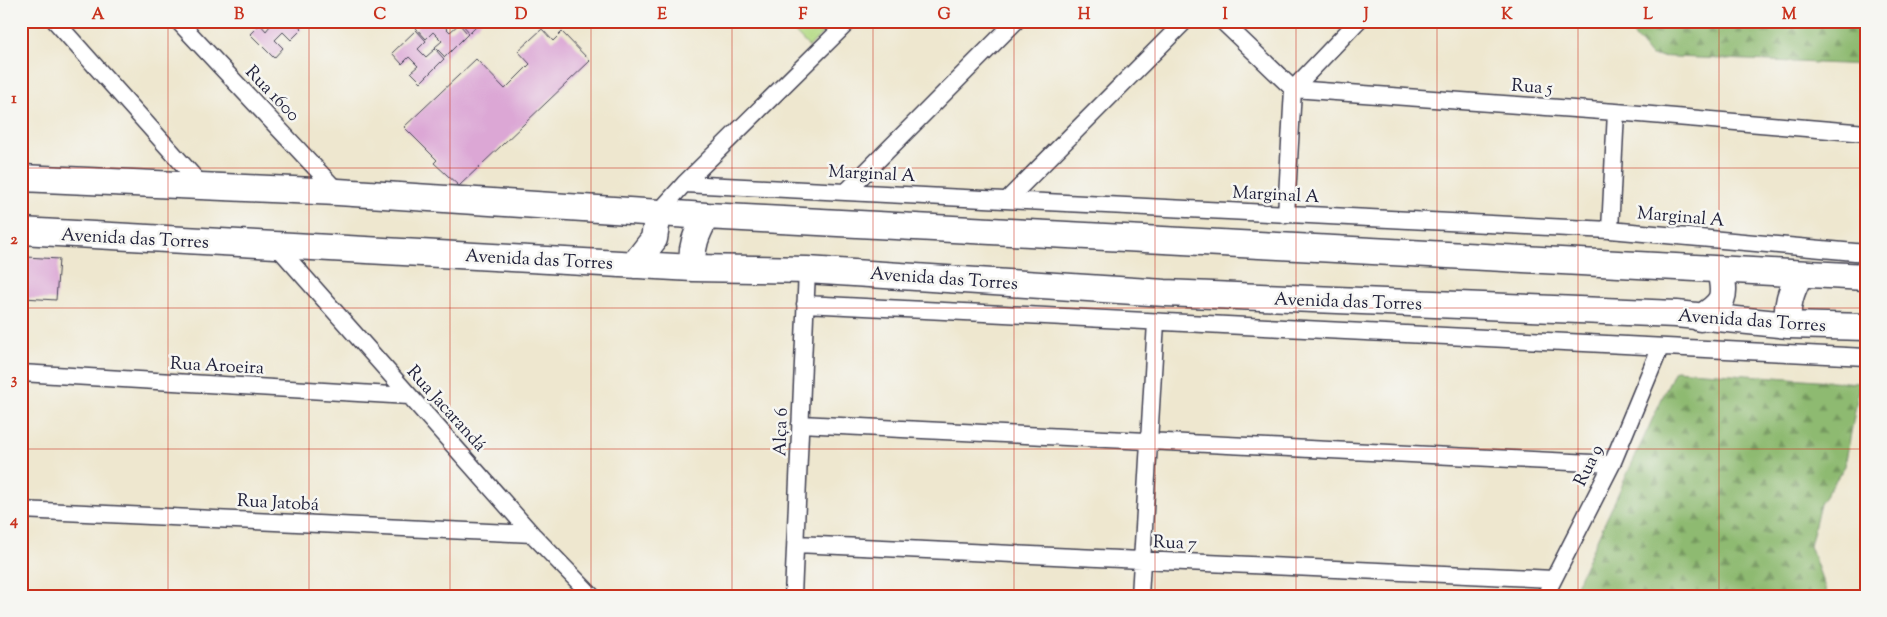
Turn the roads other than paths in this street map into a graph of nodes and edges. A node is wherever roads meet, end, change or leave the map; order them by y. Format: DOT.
graph roads {
  1 [pos="55,21"];
  2 [pos="178,21"];
  3 [pos="849,21"];
  4 [pos="1016,21"];
  5 [pos="1185,21"];
  6 [pos="1222,21"];
  7 [pos="1358,21"];
  8 [pos="1293,89"];
  9 [pos="1616,112"];
  10 [pos="1866,132"];
  11 [pos="21,178"];
  12 [pos="684,184"];
  13 [pos="204,188"];
  14 [pos="338,192"];
  15 [pos="846,192"];
  16 [pos="1007,200"];
  17 [pos="658,213"];
  18 [pos="1286,215"];
  19 [pos="706,216"];
  20 [pos="21,230"];
  21 [pos="1610,230"];
  22 [pos="275,244"];
  23 [pos="1866,253"];
  24 [pos="634,265"];
  25 [pos="693,268"];
  26 [pos="807,270"];
  27 [pos="1720,270"];
  28 [pos="1800,274"];
  29 [pos="1866,277"];
  30 [pos="805,304"];
  31 [pos="1700,318"];
  32 [pos="1156,322"];
  33 [pos="1788,324"];
  34 [pos="1866,327"];
  35 [pos="1660,348"];
  36 [pos="1866,357"];
  37 [pos="21,373"];
  38 [pos="410,396"];
  39 [pos="800,424"];
  40 [pos="1149,439"];
  41 [pos="1612,464"];
  42 [pos="21,510"];
  43 [pos="532,534"];
  44 [pos="796,544"];
  45 [pos="1142,561"];
  46 [pos="1553,579"];
  47 [pos="592,596"];
  48 [pos="793,596"];
  49 [pos="1140,596"];
  50 [pos="1545,596"];
  1 -- 13 [label="street"];
  2 -- 14 [label="street, Rua 1600"];
  3 -- 12 [label="street"];
  4 -- 15 [label="street"];
  5 -- 16 [label="street"];
  6 -- 8 [label="street"];
  7 -- 8 [label="street"];
  8 -- 9 [label="street, Rua 5"];
  8 -- 18 [label="street"];
  9 -- 10 [label="street, Rua 5"];
  9 -- 21 [label="street"];
  11 -- 13 [label="main road"];
  12 -- 15 [label="street, Marginal A"];
  12 -- 17 [label="street"];
  13 -- 14 [label="main road"];
  14 -- 17 [label="main road"];
  15 -- 16 [label="street, Marginal A"];
  16 -- 18 [label="street, Marginal A"];
  17 -- 19 [label="main road"];
  17 -- 24 [label="main road"];
  18 -- 21 [label="street, Marginal A"];
  19 -- 25 [label="main road"];
  19 -- 27 [label="main road"];
  20 -- 22 [label="main road, Avenida das Torres"];
  21 -- 23 [label="street, Marginal A"];
  22 -- 24 [label="main road, Avenida das Torres"];
  22 -- 38 [label="street, Rua Jacarandá"];
  24 -- 25 [label="main road, Avenida das Torres"];
  25 -- 26 [label="main road, Avenida das Torres"];
  26 -- 30 [label="street, Alça 6"];
  26 -- 31 [label="main road, Avenida das Torres"];
  27 -- 28 [label="main road"];
  27 -- 31 [label="main road"];
  28 -- 29 [label="main road"];
  28 -- 33 [label="main road"];
  30 -- 32 [label="street"];
  30 -- 39 [label="street, Alça 6"];
  31 -- 33 [label="main road, Avenida das Torres"];
  32 -- 35 [label="street"];
  32 -- 40 [label="street"];
  33 -- 34 [label="main road, Avenida das Torres"];
  35 -- 36 [label="street"];
  35 -- 41 [label="street, Rua 9"];
  37 -- 38 [label="street, Rua Aroeira"];
  38 -- 43 [label="street, Rua Jacarandá"];
  39 -- 40 [label="street"];
  39 -- 44 [label="street, Alça 6"];
  40 -- 41 [label="street"];
  40 -- 45 [label="street"];
  41 -- 46 [label="street, Rua 9"];
  42 -- 43 [label="street, Rua Jatobá"];
  43 -- 47 [label="street, Rua Jacarandá"];
  44 -- 45 [label="street, Rua 7"];
  44 -- 48 [label="street, Alça 6"];
  45 -- 46 [label="street, Rua 7"];
  45 -- 49 [label="street"];
  46 -- 50 [label="street, Rua 9"];
}
